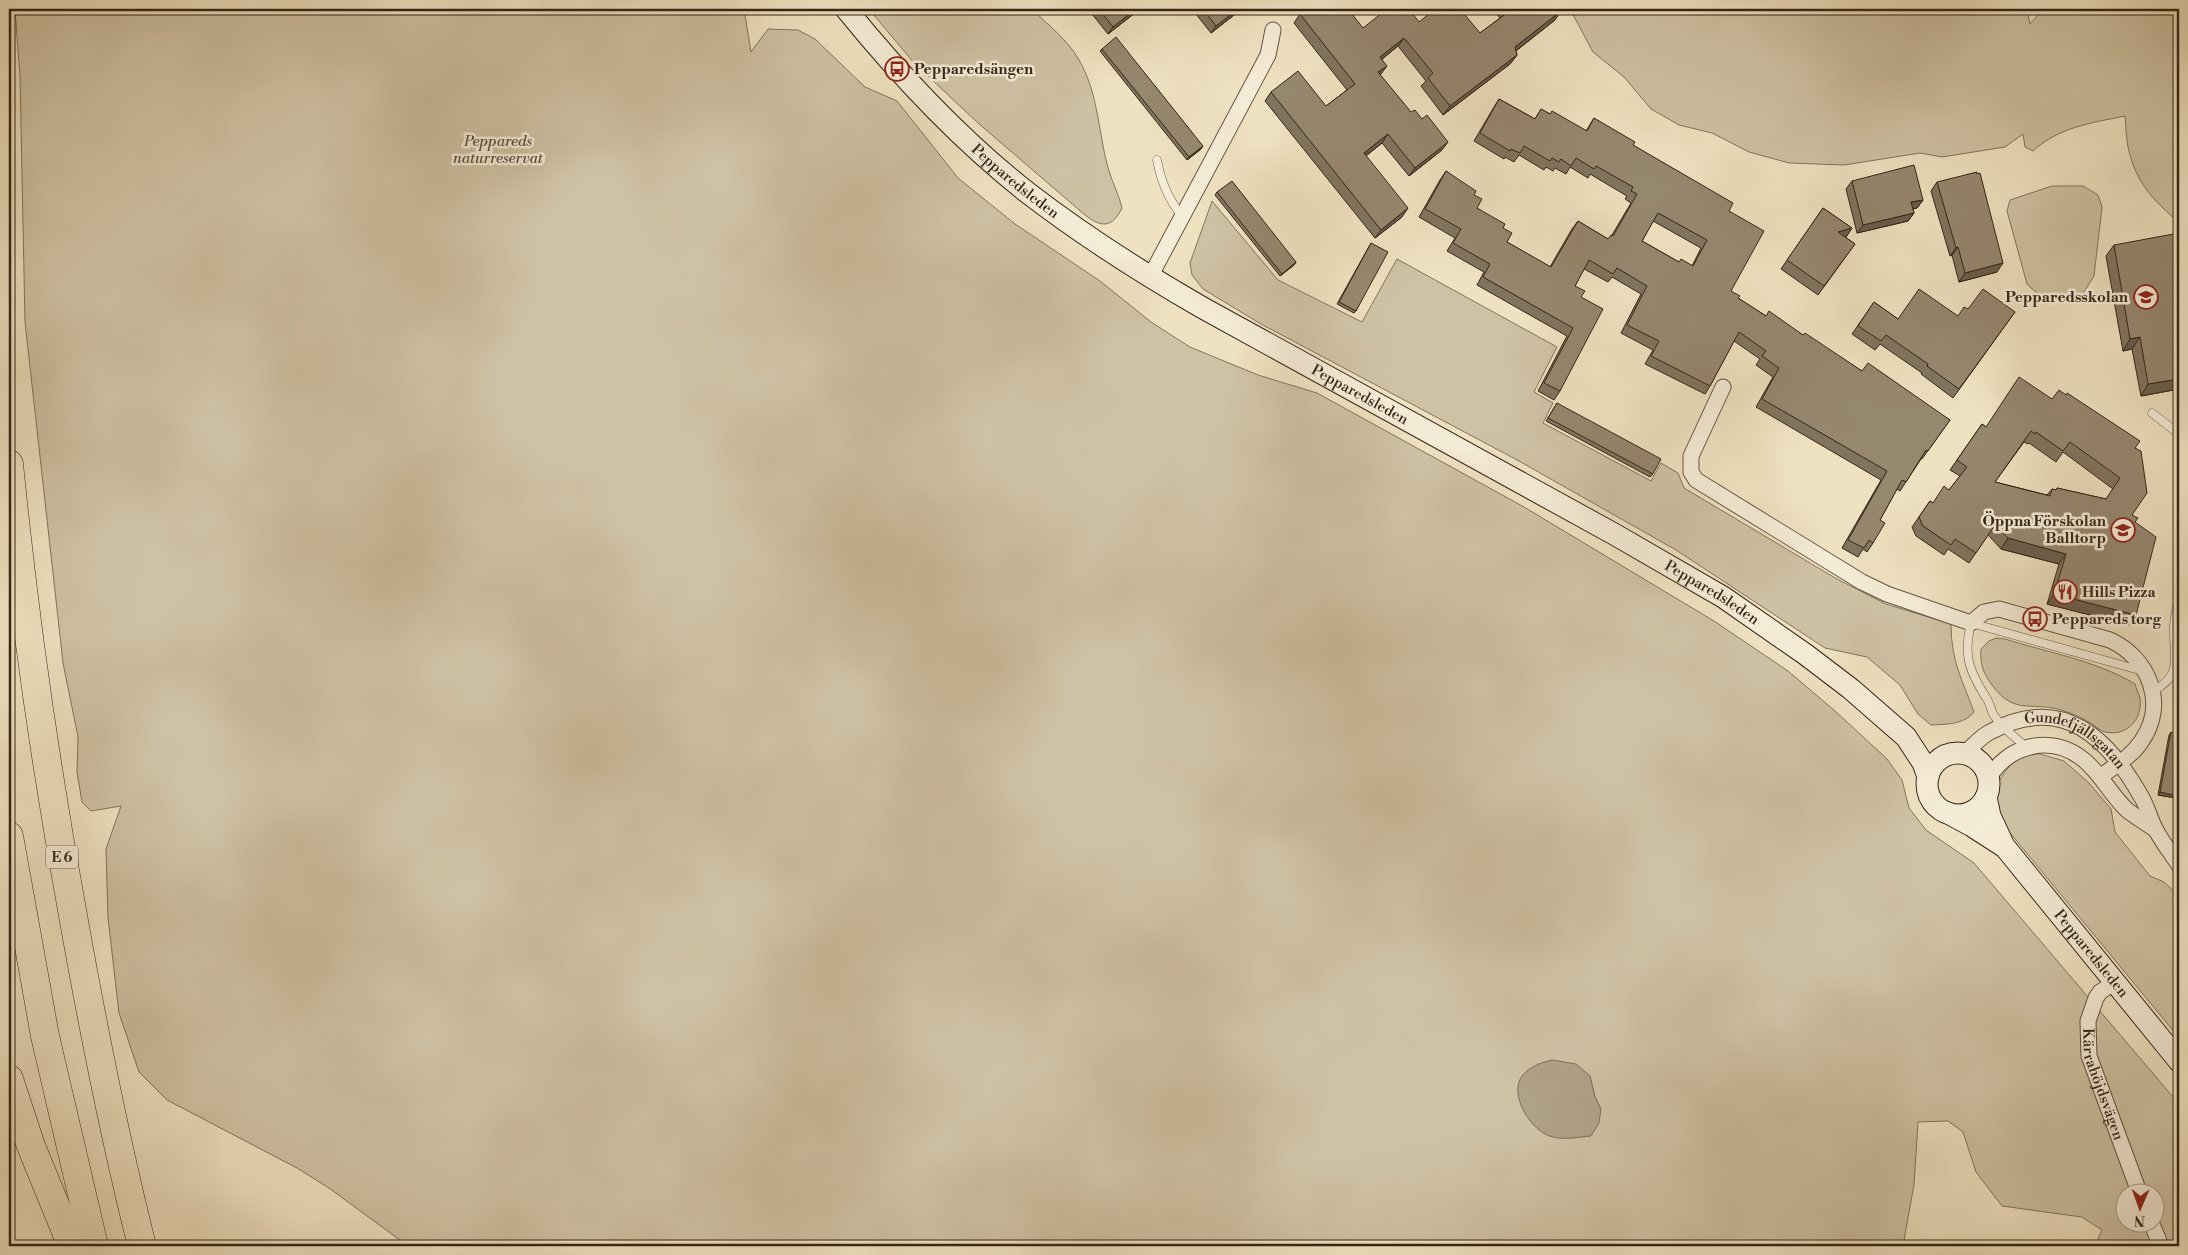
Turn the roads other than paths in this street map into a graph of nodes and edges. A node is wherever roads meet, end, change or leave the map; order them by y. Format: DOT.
graph roads {
  1 [pos="846,9"];
  2 [pos="1273,30"];
  3 [pos="1157,160"];
  4 [pos="1182,216"];
  5 [pos="1150,277"];
  6 [pos="1723,387"];
  7 [pos="2152,413"];
  8 [pos="2179,434"];
  9 [pos="9,464"];
  10 [pos="2179,597"];
  11 [pos="1972,622"];
  12 [pos="2147,672"];
  13 [pos="2153,691"];
  14 [pos="2004,726"];
  15 [pos="1906,737"];
  16 [pos="2026,747"];
  17 [pos="1959,754"];
  18 [pos="2119,763"];
  19 [pos="1928,777"];
  20 [pos="2100,777"];
  21 [pos="1987,788"];
  22 [pos="1948,813"];
  23 [pos="2156,830"];
  24 [pos="9,836"];
  25 [pos="2004,846"];
  26 [pos="2179,864"];
  27 [pos="2115,982"];
  28 [pos="2179,1061"];
  29 [pos="9,1079"];
  30 [pos="2135,1182"];
  31 [pos="2155,1232"];
  32 [pos="72,1246"];
  33 [pos="94,1246"];
  34 [pos="142,1246"];
  35 [pos="2161,1246"];
  1 -- 5 [label="street, Pepparedsleden"];
  2 -- 4 [label="street"];
  3 -- 4 [label="lane"];
  4 -- 5 [label="street"];
  5 -- 15 [label="street, Pepparedsleden"];
  6 -- 11 [label="street"];
  7 -- 8 [label="lane"];
  9 -- 34 [label="highway, E 6"];
  10 -- 13 [label="lane"];
  11 -- 12 [label="lane"];
  11 -- 12 [label="street"];
  11 -- 14 [label="lane"];
  12 -- 13 [label="street"];
  13 -- 18 [label="street"];
  14 -- 16 [label="lane"];
  14 -- 17 [label="street, Gundefjällsgatan"];
  14 -- 18 [label="street, Gundefjällsgatan"];
  15 -- 17 [label="street, Pepparedsleden"];
  15 -- 19 [label="street, Pepparedsleden"];
  16 -- 20 [label="street, Gundefjällsgatan"];
  16 -- 21 [label="street, Gundefjällsgatan"];
  17 -- 19 [label="street"];
  17 -- 21 [label="street"];
  18 -- 20 [label="street"];
  18 -- 23 [label="street, Gundefjällsgatan"];
  19 -- 22 [label="street"];
  20 -- 23 [label="street, Gundefjällsgatan"];
  21 -- 22 [label="street"];
  21 -- 25 [label="street, Pepparedsleden"];
  22 -- 25 [label="street, Pepparedsleden"];
  23 -- 26 [label="street, Gundefjällsgatan"];
  24 -- 33 [label="highway"];
  25 -- 27 [label="street, Pepparedsleden"];
  27 -- 28 [label="street, Pepparedsleden"];
  27 -- 30 [label="street, Kärrahöjdsvägen"];
  29 -- 32 [label="highway"];
  31 -- 35 [label="street"];
}
